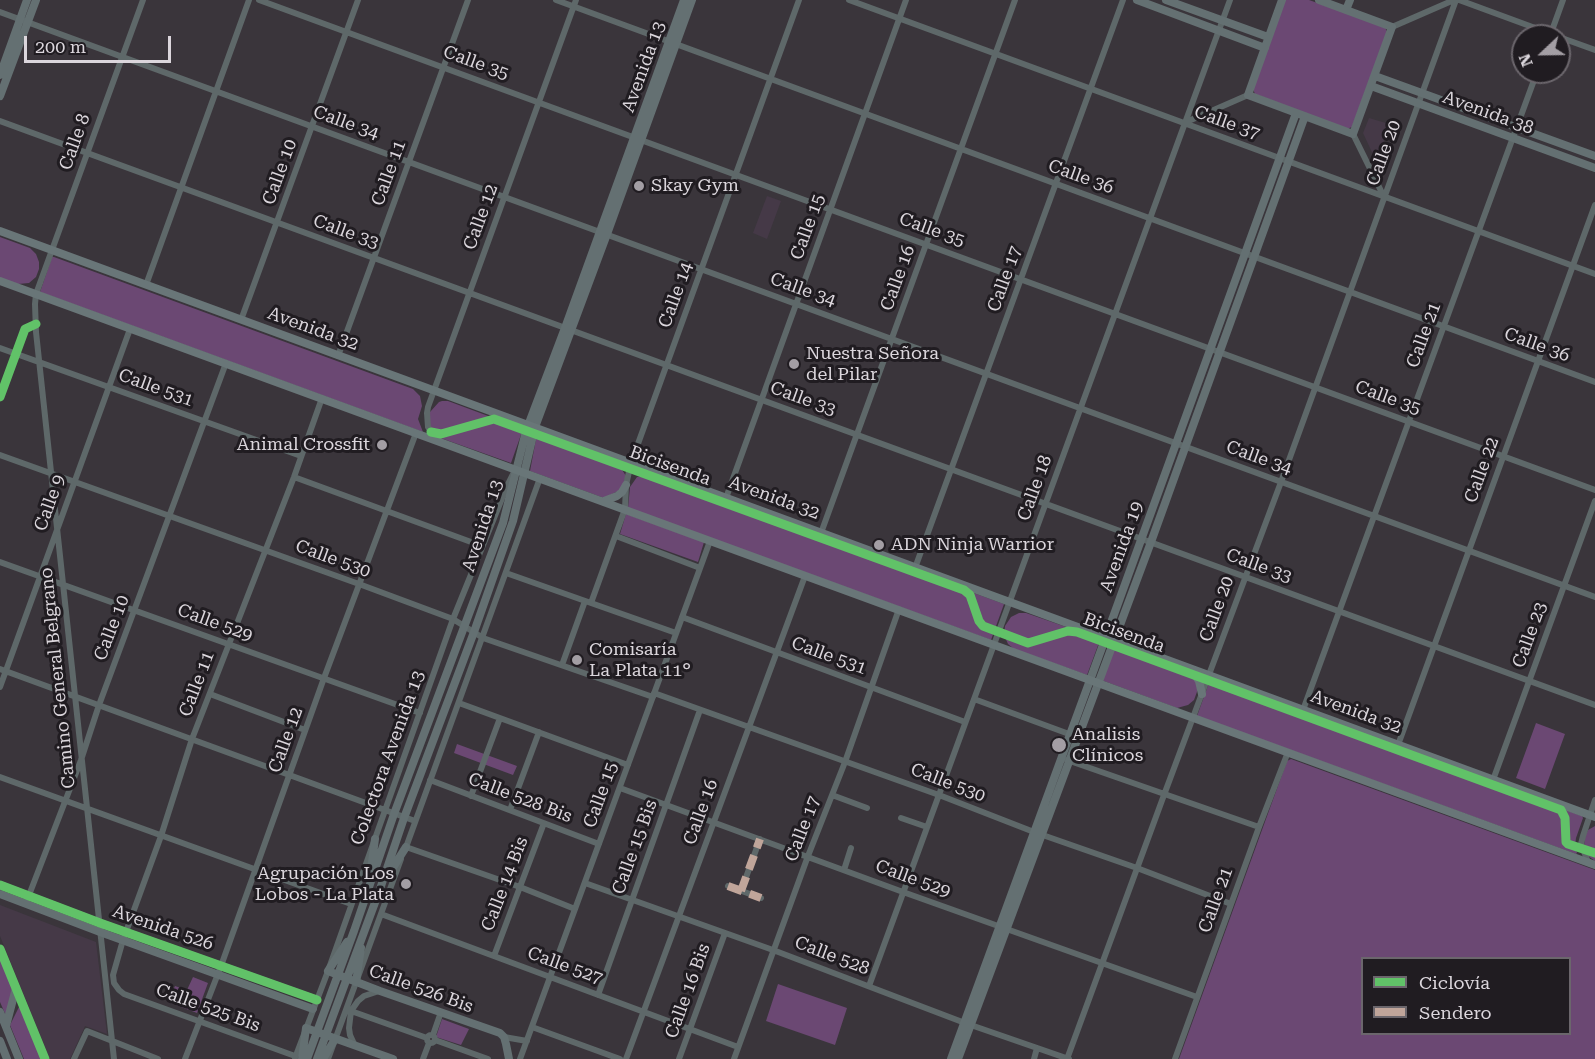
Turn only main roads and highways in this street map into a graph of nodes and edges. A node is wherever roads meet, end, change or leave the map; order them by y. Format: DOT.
graph roads {
  1 [pos="27,0"];
  2 [pos="36,0"];
  3 [pos="684,0"];
  4 [pos="692,0"];
  5 [pos="1137,0"];
  6 [pos="1166,0"];
  7 [pos="1282,0"];
  8 [pos="1319,0"];
  9 [pos="1350,0"];
  10 [pos="1339,3"];
  11 [pos="1346,10"];
  12 [pos="24,21"];
  13 [pos="1268,37"];
  14 [pos="673,43"];
  15 [pos="1265,48"];
  16 [pos="0,75"];
  17 [pos="1375,76"];
  18 [pos="1371,86"];
  19 [pos="0,96"];
  20 [pos="1296,113"];
  21 [pos="1305,116"];
  22 [pos="1595,156"];
  23 [pos="1595,168"];
  24 [pos="0,231"];
  25 [pos="0,281"];
  26 [pos="531,427"];
  27 [pos="520,471"];
  28 [pos="626,485"];
  29 [pos="603,501"];
  30 [pos="1109,639"];
  31 [pos="1191,669"];
  32 [pos="1094,681"];
  33 [pos="1202,694"];
  34 [pos="1065,759"];
  35 [pos="1592,816"];
  36 [pos="375,839"];
  37 [pos="406,848"];
  38 [pos="1591,863"];
  39 [pos="0,885"];
  40 [pos="369,886"];
  41 [pos="380,889"];
  42 [pos="0,894"];
  43 [pos="28,900"];
  44 [pos="364,930"];
  45 [pos="354,931"];
  46 [pos="219,970"];
  47 [pos="342,976"];
  48 [pos="356,982"];
  49 [pos="16,988"];
  50 [pos="317,1000"];
  51 [pos="313,1009"];
  52 [pos="0,1012"];
  53 [pos="968,1024"];
  54 [pos="6,1027"];
  55 [pos="316,1032"];
  56 [pos="325,1035"];
  57 [pos="335,1039"];
  58 [pos="0,1041"];
  59 [pos="297,1058"];
  60 [pos="8,1059"];
  61 [pos="19,1059"];
  62 [pos="307,1059"];
  63 [pos="317,1059"];
  64 [pos="323,1059"];
  65 [pos="393,1059"];
  66 [pos="509,1059"];
  67 [pos="951,1059"];
  68 [pos="958,1059"];
  1 -- 12 [label="main road"];
  2 -- 12 [label="main road"];
  3 -- 14 [label="main road, Avenida 13"];
  4 -- 14 [label="main road, Avenida 13"];
  5 -- 15 [label="main road"];
  6 -- 13 [label="main road"];
  7 -- 13 [label="main road"];
  8 -- 10 [label="main road"];
  9 -- 11 [label="main road"];
  10 -- 11 [label="main road"];
  11 -- 17 [label="main road"];
  12 -- 16 [label="main road"];
  12 -- 19 [label="main road"];
  13 -- 15 [label="main road"];
  14 -- 26 [label="main road, Avenida 13"];
  15 -- 20 [label="main road"];
  17 -- 18 [label="main road"];
  17 -- 22 [label="main road, Avenida 38"];
  18 -- 21 [label="main road"];
  18 -- 23 [label="main road, Avenida 38"];
  20 -- 21 [label="main road"];
  20 -- 30 [label="main road, Avenida 19"];
  21 -- 30 [label="main road, Avenida 19"];
  24 -- 26 [label="highway, Avenida 32"];
  25 -- 27 [label="highway"];
  26 -- 27 [label="main road, Avenida 13"];
  26 -- 30 [label="highway, Avenida 32"];
  27 -- 29 [label="highway"];
  27 -- 40 [label="main road, Avenida 13"];
  27 -- 41 [label="main road, Avenida 13"];
  28 -- 29 [label="highway"];
  29 -- 32 [label="highway"];
  30 -- 31 [label="highway, Avenida 32"];
  30 -- 32 [label="main road, Avenida 19"];
  31 -- 33 [label="highway"];
  31 -- 35 [label="highway, Avenida 32"];
  32 -- 34 [label="main road, Avenida 19"];
  32 -- 34 [label="main road, Avenida 19"];
  32 -- 38 [label="highway"];
  34 -- 53 [label="main road, Avenida 19"];
  36 -- 40 [label="main road"];
  37 -- 41 [label="main road"];
  39 -- 43 [label="main road, Avenida 526"];
  40 -- 45 [label="main road, Avenida 13"];
  41 -- 44 [label="main road, Avenida 13"];
  42 -- 43 [label="main road, Avenida 526"];
  43 -- 46 [label="main road, Avenida 526"];
  44 -- 47 [label="main road, Avenida 13"];
  44 -- 48 [label="main road"];
  45 -- 47 [label="main road, Avenida 13"];
  45 -- 47 [label="main road, Calle 526 Bis"];
  46 -- 50 [label="main road, Avenida 526"];
  46 -- 51 [label="main road, Avenida 526"];
  47 -- 48 [label="main road, Calle 526 Bis"];
  47 -- 55 [label="main road, Avenida 13"];
  47 -- 56 [label="main road, Avenida 13"];
  48 -- 66 [label="main road, Calle 526 Bis"];
  49 -- 54 [label="main road"];
  52 -- 54 [label="main road"];
  53 -- 67 [label="main road, Avenida 19"];
  53 -- 68 [label="main road, Avenida 19"];
  54 -- 61 [label="main road"];
  55 -- 56 [label="main road"];
  55 -- 59 [label="main road"];
  55 -- 62 [label="main road, Avenida 13"];
  56 -- 57 [label="main road"];
  56 -- 63 [label="main road, Avenida 13"];
  57 -- 64 [label="main road"];
  57 -- 65 [label="main road"];
  58 -- 60 [label="main road"];
}
